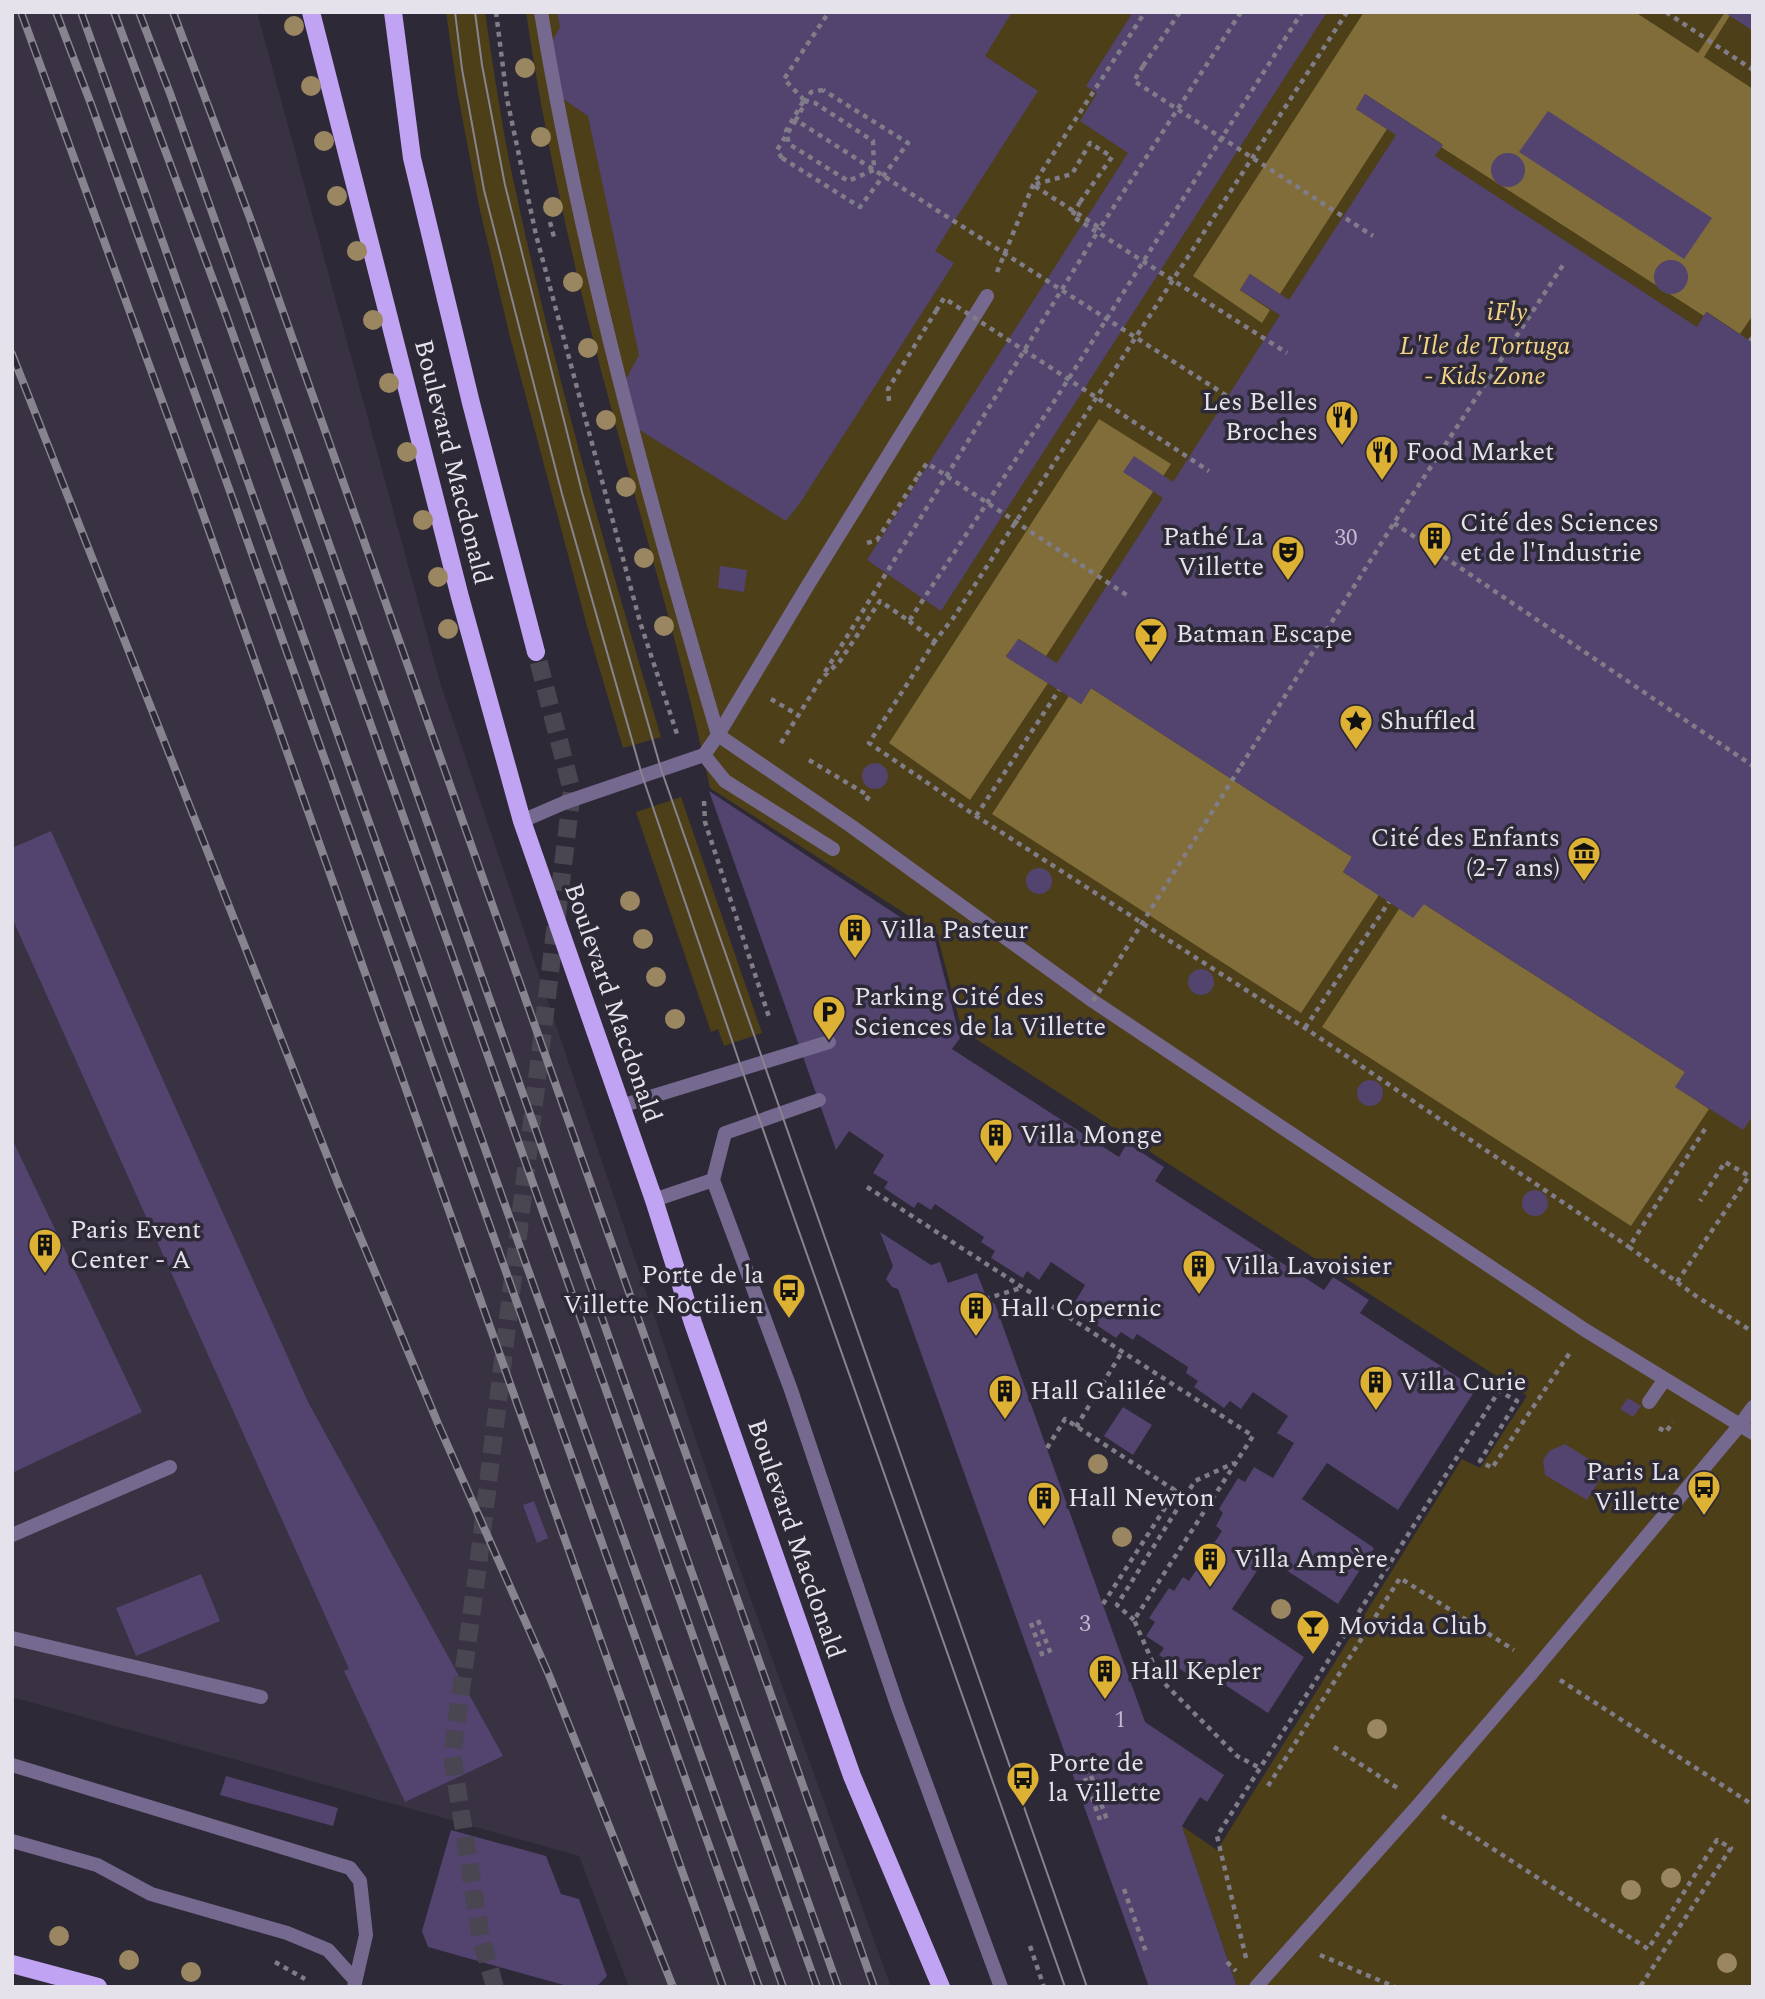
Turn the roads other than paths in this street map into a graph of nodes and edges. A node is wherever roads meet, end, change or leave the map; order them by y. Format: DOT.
graph roads {
  1 [pos="311,12"];
  2 [pos="393,12"];
  3 [pos="541,12"];
  4 [pos="987,296"];
  5 [pos="536,652"];
  6 [pos="718,735"];
  7 [pos="704,755"];
  8 [pos="522,821"];
  9 [pos="833,849"];
  10 [pos="829,1042"];
  11 [pos="819,1100"];
  12 [pos="621,1105"];
  13 [pos="713,1180"];
  14 [pos="653,1200"];
  15 [pos="1665,1379"];
  16 [pos="1649,1402"];
  17 [pos="1753,1407"];
  18 [pos="1746,1429"];
  19 [pos="170,1466"];
  20 [pos="12,1535"];
  21 [pos="12,1638"];
  22 [pos="261,1697"];
  23 [pos="12,1765"];
  24 [pos="12,1841"];
  25 [pos="12,1964"];
  26 [pos="354,1984"];
  27 [pos="98,1987"];
  28 [pos="940,1987"];
  29 [pos="1000,1987"];
  30 [pos="1256,1987"];
  1 -- 8 [label="main road, Boulevard Macdonald"];
  2 -- 5 [label="main road, Boulevard Macdonald"];
  3 -- 6 [label="street"];
  4 -- 6 [label="street"];
  6 -- 7 [label="street"];
  6 -- 15 [label="street"];
  7 -- 8 [label="street"];
  7 -- 9 [label="street"];
  8 -- 12 [label="main road, Boulevard Macdonald"];
  10 -- 12 [label="street"];
  11 -- 13 [label="street"];
  12 -- 14 [label="main road, Boulevard Macdonald"];
  13 -- 14 [label="street"];
  13 -- 29 [label="street"];
  14 -- 28 [label="main road, Boulevard Macdonald"];
  15 -- 16 [label="street"];
  15 -- 18 [label="street"];
  17 -- 18 [label="street"];
  18 -- 30 [label="street, bridge"];
  19 -- 20 [label="street"];
  21 -- 22 [label="street"];
  23 -- 26 [label="street"];
  24 -- 26 [label="street"];
  25 -- 27 [label="main road"];
}
